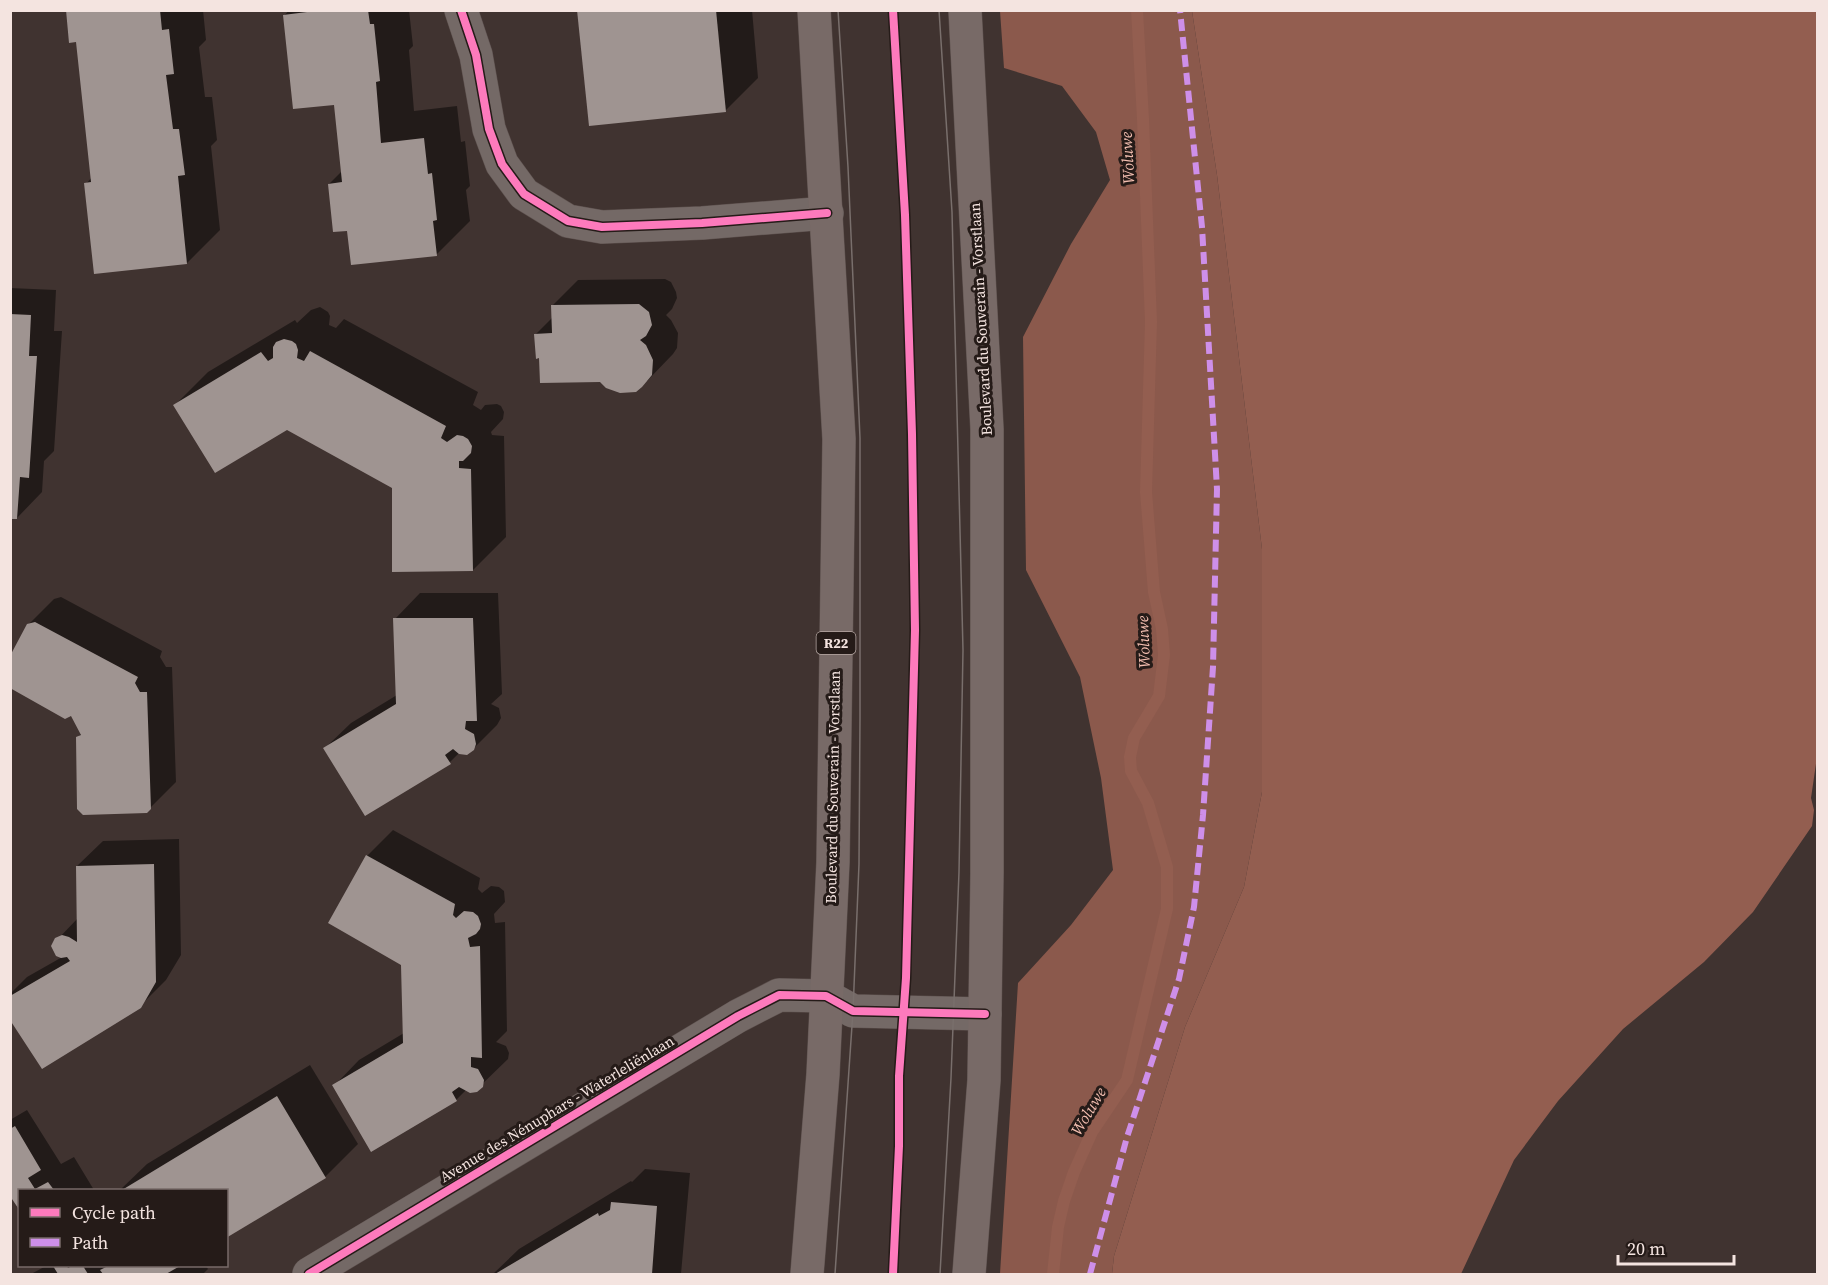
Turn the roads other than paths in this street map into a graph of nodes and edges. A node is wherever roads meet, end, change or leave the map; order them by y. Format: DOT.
graph roads {
  1 [pos="461,10"];
  2 [pos="814,10"];
  3 [pos="965,10"];
  4 [pos="827,213"];
  5 [pos="826,996"];
  6 [pos="985,1014"];
  7 [pos="309,1275"];
  8 [pos="807,1275"];
  9 [pos="969,1275"];
  1 -- 4 [label="street"];
  2 -- 4 [label="main road, Boulevard du Souverain - Vorstlaan / R22"];
  3 -- 6 [label="main road, Boulevard du Souverain - Vorstlaan"];
  4 -- 5 [label="main road, Boulevard du Souverain - Vorstlaan / R22"];
  5 -- 6 [label="street"];
  5 -- 7 [label="street, Avenue des Nénuphars - Waterleliënlaan"];
  5 -- 8 [label="main road, Boulevard du Souverain - Vorstlaan / R22"];
  6 -- 9 [label="main road, Boulevard du Souverain - Vorstlaan"];
}
